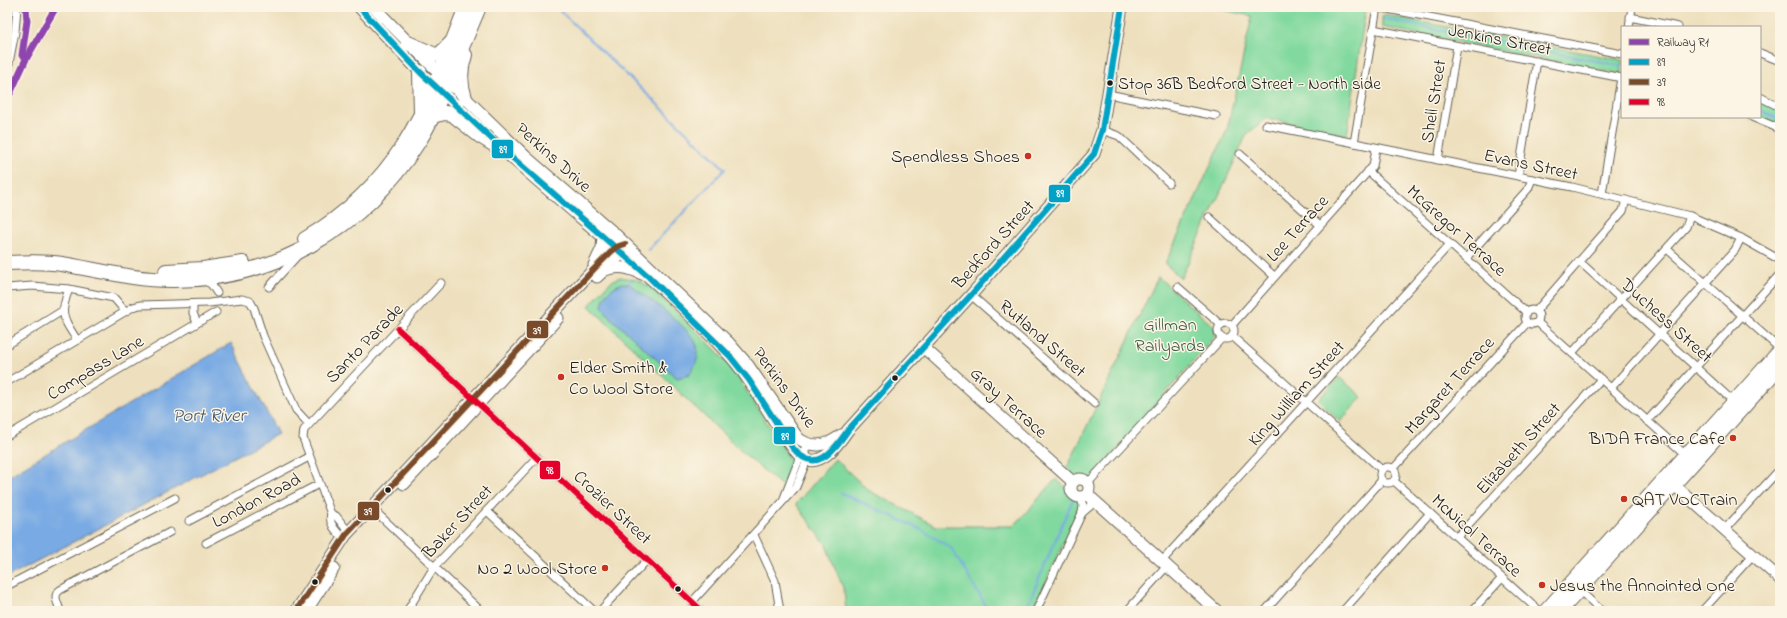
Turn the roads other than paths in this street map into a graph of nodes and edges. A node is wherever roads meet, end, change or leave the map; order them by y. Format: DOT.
graph roads {
  1 [pos="17,7"];
  2 [pos="359,7"];
  3 [pos="374,7"];
  4 [pos="466,7"];
  5 [pos="479,7"];
  6 [pos="1122,7"];
  7 [pos="1377,7"];
  8 [pos="1632,7"];
  9 [pos="1630,17"];
  10 [pos="1628,26"];
  11 [pos="1673,26"];
  12 [pos="1373,29"];
  13 [pos="408,42"];
  14 [pos="452,42"];
  15 [pos="1457,46"];
  16 [pos="1621,54"];
  17 [pos="1761,54"];
  18 [pos="1537,61"];
  19 [pos="1780,61"];
  20 [pos="8,68"];
  21 [pos="420,72"];
  22 [pos="1621,78"];
  23 [pos="441,83"];
  24 [pos="1108,94"];
  25 [pos="465,98"];
  26 [pos="1761,98"];
  27 [pos="1780,107"];
  28 [pos="427,115"];
  29 [pos="1216,116"];
  30 [pos="1754,118"];
  31 [pos="1266,125"];
  32 [pos="1780,129"];
  33 [pos="1102,130"];
  34 [pos="1354,143"];
  35 [pos="1376,148"];
  36 [pos="506,152"];
  37 [pos="1240,154"];
  38 [pos="1438,160"];
  39 [pos="1368,171"];
  40 [pos="1518,176"];
  41 [pos="1532,179"];
  42 [pos="1169,183"];
  43 [pos="1602,194"];
  44 [pos="1626,200"];
  45 [pos="1690,216"];
  46 [pos="1209,217"];
  47 [pos="1320,225"];
  48 [pos="603,236"];
  49 [pos="1741,238"];
  50 [pos="1450,244"];
  51 [pos="621,248"];
  52 [pos="1667,249"];
  53 [pos="302,251"];
  54 [pos="7,254"];
  55 [pos="1466,258"];
  56 [pos="1780,260"];
  57 [pos="1579,261"];
  58 [pos="7,262"];
  59 [pos="598,271"];
  60 [pos="1780,274"];
  61 [pos="648,276"];
  62 [pos="1274,276"];
  63 [pos="202,280"];
  64 [pos="441,283"];
  65 [pos="1705,283"];
  66 [pos="269,287"];
  67 [pos="1178,287"];
  68 [pos="7,288"];
  69 [pos="69,289"];
  70 [pos="217,293"];
  71 [pos="971,294"];
  72 [pos="1621,299"];
  73 [pos="193,304"];
  74 [pos="62,311"];
  75 [pos="126,311"];
  76 [pos="1536,311"];
  77 [pos="216,312"];
  78 [pos="1526,312"];
  79 [pos="1742,316"];
  80 [pos="1537,322"];
  81 [pos="198,323"];
  82 [pos="1527,323"];
  83 [pos="1221,325"];
  84 [pos="1232,325"];
  85 [pos="398,329"];
  86 [pos="1660,334"];
  87 [pos="1232,336"];
  88 [pos="1222,338"];
  89 [pos="77,340"];
  90 [pos="7,345"];
  91 [pos="923,348"];
  92 [pos="1780,350"];
  93 [pos="1572,353"];
  94 [pos="1780,366"];
  95 [pos="1696,367"];
  96 [pos="1601,379"];
  97 [pos="7,382"];
  98 [pos="1611,388"];
  99 [pos="476,401"];
  100 [pos="1734,402"];
  101 [pos="1308,403"];
  102 [pos="1095,404"];
  103 [pos="1648,421"];
  104 [pos="308,424"];
  105 [pos="848,430"];
  106 [pos="7,436"];
  107 [pos="805,443"];
  108 [pos="310,457"];
  109 [pos="537,457"];
  110 [pos="804,458"];
  111 [pos="1690,459"];
  112 [pos="1393,469"];
  113 [pos="1780,469"];
  114 [pos="1382,470"];
  115 [pos="1382,480"];
  116 [pos="1394,481"];
  117 [pos="1073,482"];
  118 [pos="1669,482"];
  119 [pos="319,484"];
  120 [pos="1085,491"];
  121 [pos="175,498"];
  122 [pos="1096,502"];
  123 [pos="487,511"];
  124 [pos="377,513"];
  125 [pos="1082,513"];
  126 [pos="1430,513"];
  127 [pos="189,521"];
  128 [pos="1724,530"];
  129 [pos="170,532"];
  130 [pos="754,535"];
  131 [pos="1457,537"];
  132 [pos="349,538"];
  133 [pos="206,543"];
  134 [pos="1753,555"];
  135 [pos="647,560"];
  136 [pos="1165,564"];
  137 [pos="434,567"];
  138 [pos="1779,577"];
  139 [pos="1502,578"];
  140 [pos="7,586"];
  141 [pos="1579,590"];
  142 [pos="692,602"];
  143 [pos="60,611"];
  144 [pos="300,611"];
  145 [pos="407,611"];
  146 [pos="481,611"];
  147 [pos="594,611"];
  148 [pos="600,611"];
  149 [pos="702,611"];
  150 [pos="780,611"];
  151 [pos="1036,611"];
  152 [pos="1127,611"];
  153 [pos="1217,611"];
  154 [pos="1265,611"];
  155 [pos="1343,611"];
  156 [pos="1472,611"];
  157 [pos="1539,611"];
  158 [pos="1546,611"];
  159 [pos="1560,611"];
  160 [pos="1602,611"];
  161 [pos="1702,611"];
  1 -- 20 [label="street"];
  2 -- 21 [label="street, Perkins Drive"];
  3 -- 13 [label="street, Perkins Drive"];
  4 -- 14 [label="highway"];
  5 -- 23 [label="highway"];
  5 -- 25 [label="highway"];
  6 -- 24 [label="street, Bedford Street"];
  7 -- 12 [label="street"];
  7 -- 16 [label="street, Jenkins Street"];
  8 -- 9 [label="street"];
  9 -- 10 [label="street"];
  9 -- 11 [label="street"];
  12 -- 15 [label="street, Jenkins Street"];
  12 -- 34 [label="street"];
  13 -- 14 [label="highway"];
  13 -- 23 [label="street, Perkins Drive"];
  14 -- 23 [label="highway"];
  15 -- 18 [label="street, Jenkins Street"];
  15 -- 38 [label="street, Shell Street"];
  17 -- 19 [label="street"];
  18 -- 22 [label="street, Jenkins Street"];
  18 -- 40 [label="street"];
  21 -- 23 [label="street, Perkins Drive"];
  21 -- 28 [label="highway"];
  22 -- 43 [label="street"];
  23 -- 25 [label="street, Perkins Drive"];
  23 -- 28 [label="highway"];
  23 -- 36 [label="street, Perkins Drive"];
  24 -- 29 [label="street"];
  24 -- 33 [label="street, Bedford Street"];
  25 -- 51 [label="street, Perkins Drive"];
  26 -- 27 [label="street"];
  28 -- 36 [label="highway"];
  28 -- 53 [label="highway"];
  28 -- 54 [label="highway"];
  30 -- 32 [label="street"];
  31 -- 34 [label="street, Evans Street"];
  33 -- 42 [label="street"];
  33 -- 71 [label="street, Bedford Street"];
  34 -- 35 [label="street, Evans Street"];
  35 -- 38 [label="street, Evans Street"];
  35 -- 39 [label="street, Lee Terrace"];
  36 -- 48 [label="street, Perkins Drive"];
  37 -- 47 [label="street"];
  38 -- 40 [label="street, Evans Street"];
  39 -- 47 [label="street, Lee Terrace"];
  39 -- 50 [label="street, McGregor Terrace"];
  40 -- 41 [label="street, Evans Street"];
  41 -- 43 [label="street, Evans Street"];
  41 -- 55 [label="street"];
  43 -- 44 [label="street, Evans Street"];
  44 -- 45 [label="street, Evans Street"];
  44 -- 57 [label="street"];
  45 -- 49 [label="street, Evans Street"];
  45 -- 52 [label="street"];
  46 -- 62 [label="street"];
  47 -- 62 [label="street, Lee Terrace"];
  48 -- 51 [label="street, Perkins Drive"];
  48 -- 59 [label="street"];
  49 -- 56 [label="street, Evans Street"];
  49 -- 65 [label="street"];
  50 -- 55 [label="street, McGregor Terrace"];
  50 -- 101 [label="street, King William Street"];
  51 -- 59 [label="street"];
  51 -- 61 [label="street, Perkins Drive"];
  51 -- 107 [label="street, Perkins Drive"];
  52 -- 65 [label="street"];
  52 -- 72 [label="street"];
  53 -- 63 [label="highway"];
  53 -- 66 [label="street"];
  55 -- 78 [label="street, McGregor Terrace"];
  57 -- 72 [label="street, Duchess Street"];
  57 -- 76 [label="street"];
  58 -- 63 [label="highway"];
  59 -- 61 [label="street"];
  59 -- 99 [label="street"];
  60 -- 79 [label="street"];
  61 -- 110 [label="street, Perkins Drive"];
  62 -- 84 [label="street, Lee Terrace"];
  63 -- 70 [label="street"];
  64 -- 85 [label="street, Santo Parade"];
  65 -- 79 [label="street"];
  65 -- 86 [label="street"];
  67 -- 83 [label="street"];
  68 -- 69 [label="street"];
  69 -- 74 [label="street"];
  69 -- 75 [label="street"];
  71 -- 91 [label="street, Bedford Street"];
  71 -- 102 [label="street, Rutland Street"];
  72 -- 86 [label="street, Duchess Street"];
  72 -- 93 [label="street"];
  73 -- 75 [label="street"];
  73 -- 81 [label="street"];
  73 -- 104 [label="street"];
  74 -- 89 [label="street"];
  74 -- 90 [label="street"];
  75 -- 89 [label="street"];
  76 -- 78 [label="street"];
  76 -- 80 [label="street"];
  77 -- 81 [label="street, Compass Lane"];
  78 -- 82 [label="street"];
  79 -- 92 [label="street"];
  79 -- 95 [label="street"];
  80 -- 82 [label="street"];
  80 -- 93 [label="street"];
  81 -- 106 [label="street, Compass Lane"];
  82 -- 112 [label="street, Margaret Terrace"];
  83 -- 84 [label="street"];
  83 -- 88 [label="street"];
  84 -- 87 [label="street"];
  85 -- 99 [label="street, Crozier Street"];
  85 -- 104 [label="street, Santo Parade"];
  86 -- 95 [label="street, Duchess Street"];
  86 -- 98 [label="street"];
  87 -- 88 [label="street"];
  87 -- 101 [label="street"];
  88 -- 120 [label="street"];
  89 -- 97 [label="street"];
  91 -- 105 [label="street, Bedford Street"];
  91 -- 117 [label="street, Gray Terrace"];
  92 -- 100 [label="highway"];
  93 -- 96 [label="street"];
  94 -- 111 [label="highway"];
  95 -- 100 [label="street, Duchess Street"];
  95 -- 103 [label="street"];
  96 -- 98 [label="street"];
  96 -- 131 [label="street, Elizabeth Street"];
  98 -- 103 [label="street"];
  99 -- 109 [label="street, Crozier Street"];
  99 -- 124 [label="street"];
  99 -- 132 [label="street"];
  100 -- 111 [label="highway"];
  101 -- 114 [label="street"];
  101 -- 136 [label="street, King William Street"];
  103 -- 111 [label="street"];
  104 -- 108 [label="street"];
  105 -- 107 [label="street, Perkins Drive"];
  105 -- 110 [label="street"];
  107 -- 110 [label="street"];
  108 -- 119 [label="street"];
  108 -- 127 [label="street"];
  109 -- 123 [label="street, Baker Street"];
  109 -- 135 [label="street, Crozier Street"];
  110 -- 130 [label="street"];
  111 -- 118 [label="highway"];
  112 -- 114 [label="street"];
  112 -- 116 [label="street"];
  113 -- 128 [label="street"];
  114 -- 115 [label="street"];
  115 -- 116 [label="street"];
  115 -- 154 [label="street"];
  116 -- 126 [label="street, McNicol Terrace"];
  117 -- 120 [label="street"];
  117 -- 120 [label="street"];
  118 -- 128 [label="street"];
  118 -- 141 [label="highway"];
  118 -- 158 [label="highway"];
  119 -- 132 [label="street"];
  119 -- 133 [label="street, London Road"];
  120 -- 122 [label="street"];
  120 -- 125 [label="street"];
  121 -- 140 [label="street"];
  122 -- 125 [label="street"];
  122 -- 136 [label="street"];
  123 -- 137 [label="street, Baker Street"];
  123 -- 147 [label="street"];
  124 -- 132 [label="street"];
  124 -- 137 [label="street"];
  125 -- 151 [label="street"];
  126 -- 131 [label="street, McNicol Terrace"];
  126 -- 155 [label="street"];
  128 -- 134 [label="street"];
  129 -- 143 [label="street"];
  130 -- 142 [label="street"];
  130 -- 150 [label="street"];
  131 -- 139 [label="street, McNicol Terrace"];
  132 -- 144 [label="street"];
  134 -- 138 [label="street"];
  134 -- 161 [label="street"];
  135 -- 142 [label="street, Crozier Street"];
  135 -- 148 [label="street"];
  136 -- 152 [label="street, King William Street"];
  136 -- 153 [label="street"];
  137 -- 145 [label="street, Baker Street"];
  137 -- 146 [label="street"];
  139 -- 156 [label="street"];
  139 -- 157 [label="street, McNicol Terrace"];
  141 -- 159 [label="highway"];
  141 -- 160 [label="street"];
  142 -- 149 [label="street, Crozier Street"];
}
